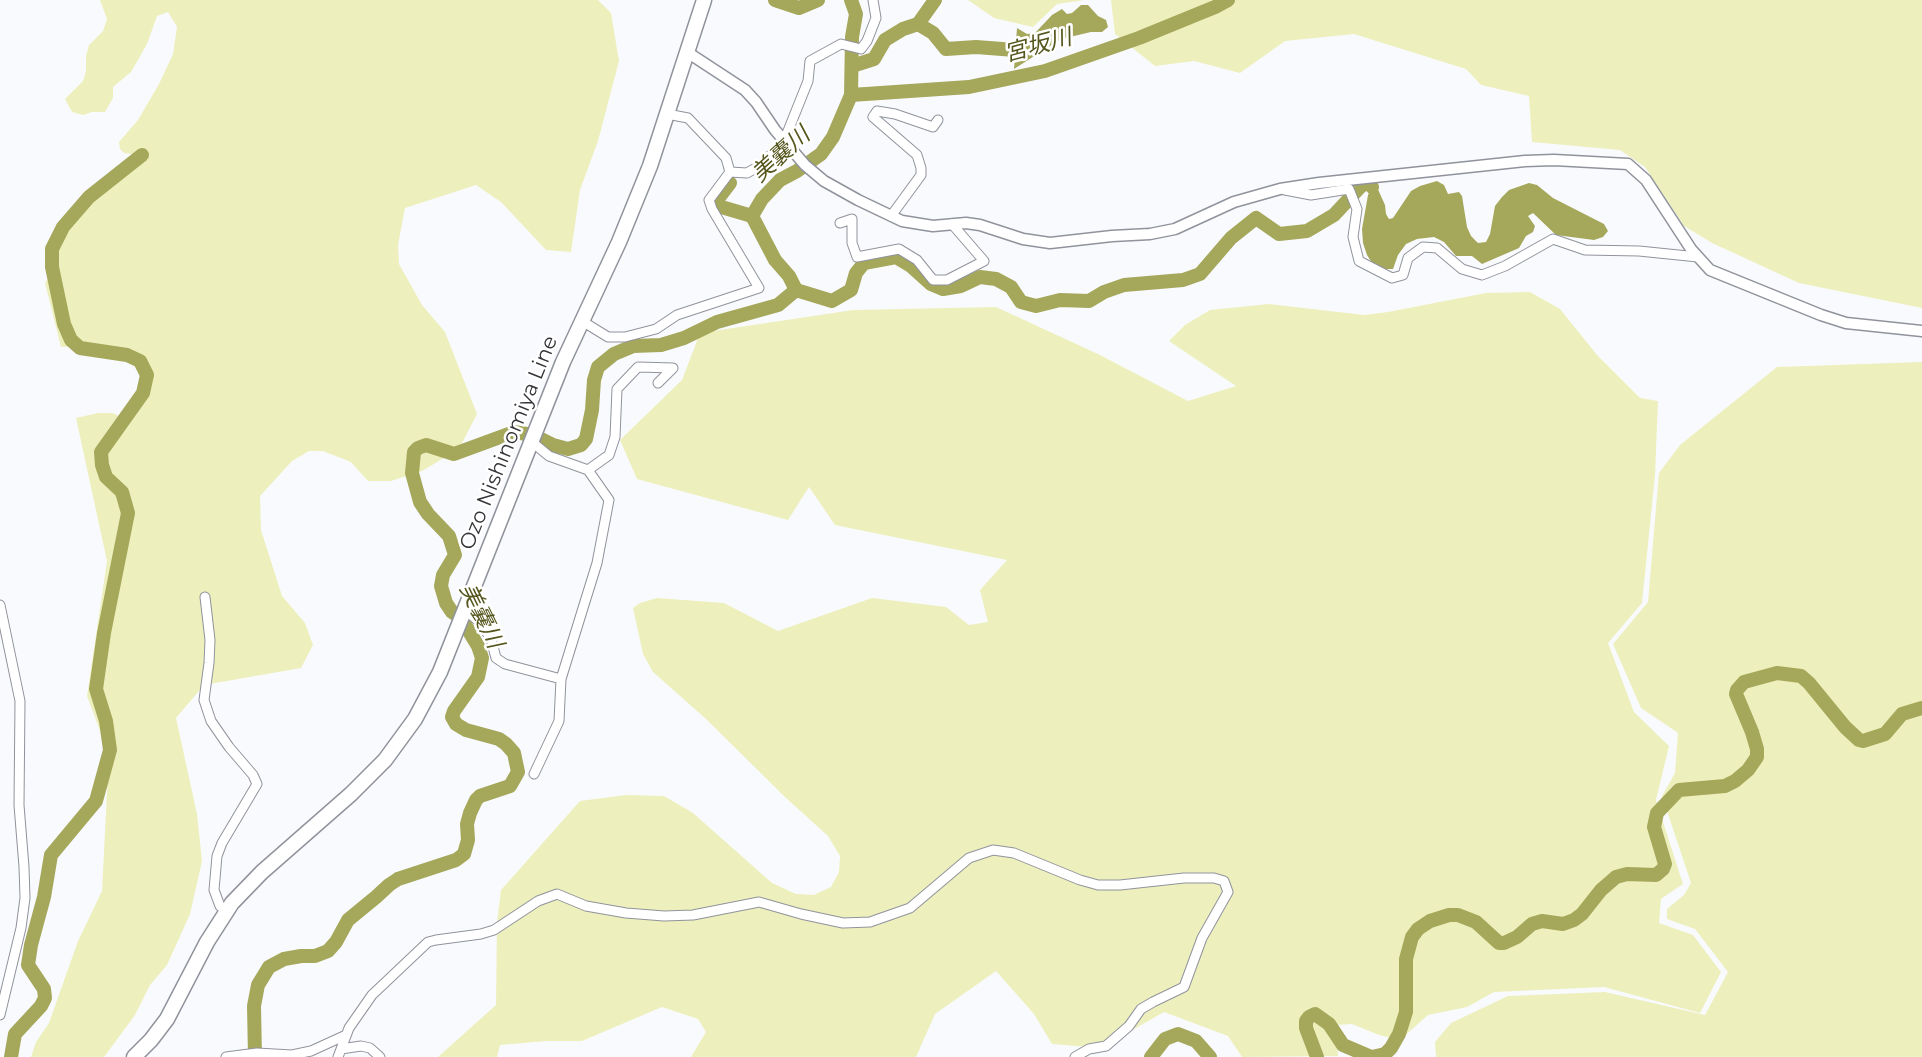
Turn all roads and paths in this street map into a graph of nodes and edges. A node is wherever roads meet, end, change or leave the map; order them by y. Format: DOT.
graph roads {
  1 [pos="704,0"];
  2 [pos="873,0"];
  3 [pos="687,52"];
  4 [pos="667,114"];
  5 [pos="938,120"];
  6 [pos="784,141"];
  7 [pos="730,172"];
  8 [pos="1280,189"];
  9 [pos="891,216"];
  10 [pos="840,223"];
  11 [pos="952,224"];
  12 [pos="1698,257"];
  13 [pos="582,321"];
  14 [pos="1922,331"];
  15 [pos="658,383"];
  16 [pos="534,437"];
  17 [pos="588,470"];
  18 [pos="205,597"];
  19 [pos="0,605"];
  20 [pos="463,616"];
  21 [pos="561,679"];
  22 [pos="534,774"];
  23 [pos="226,911"];
  24 [pos="1,1009"];
  25 [pos="346,1035"];
  26 [pos="339,1053"];
  27 [pos="137,1056"];
  28 [pos="226,1057"];
  29 [pos="380,1057"];
  30 [pos="1075,1057"];
  1 -- 3 [label="main road, Ozo Nishinomiya Line"];
  2 -- 6 [label="street"];
  3 -- 4 [label="main road, Ozo Nishinomiya Line"];
  3 -- 6 [label="street"];
  4 -- 7 [label="street"];
  4 -- 13 [label="main road, Ozo Nishinomiya Line"];
  5 -- 9 [label="street"];
  6 -- 7 [label="street"];
  6 -- 9 [label="street"];
  7 -- 13 [label="street"];
  8 -- 11 [label="street"];
  8 -- 12 [label="street"];
  8 -- 12 [label="street"];
  9 -- 11 [label="street"];
  10 -- 11 [label="street"];
  12 -- 14 [label="street"];
  13 -- 16 [label="main road, Ozo Nishinomiya Line"];
  15 -- 17 [label="street"];
  16 -- 17 [label="street"];
  16 -- 20 [label="main road, Ozo Nishinomiya Line"];
  17 -- 21 [label="street"];
  18 -- 23 [label="street"];
  19 -- 24 [label="street"];
  20 -- 21 [label="street"];
  20 -- 23 [label="main road, Ozo Nishinomiya Line"];
  21 -- 22 [label="street"];
  23 -- 27 [label="main road, Ozo Nishinomiya Line"];
  25 -- 26 [label="street"];
  25 -- 28 [label="street"];
  25 -- 30 [label="street"];
  26 -- 29 [label="street"];
}
